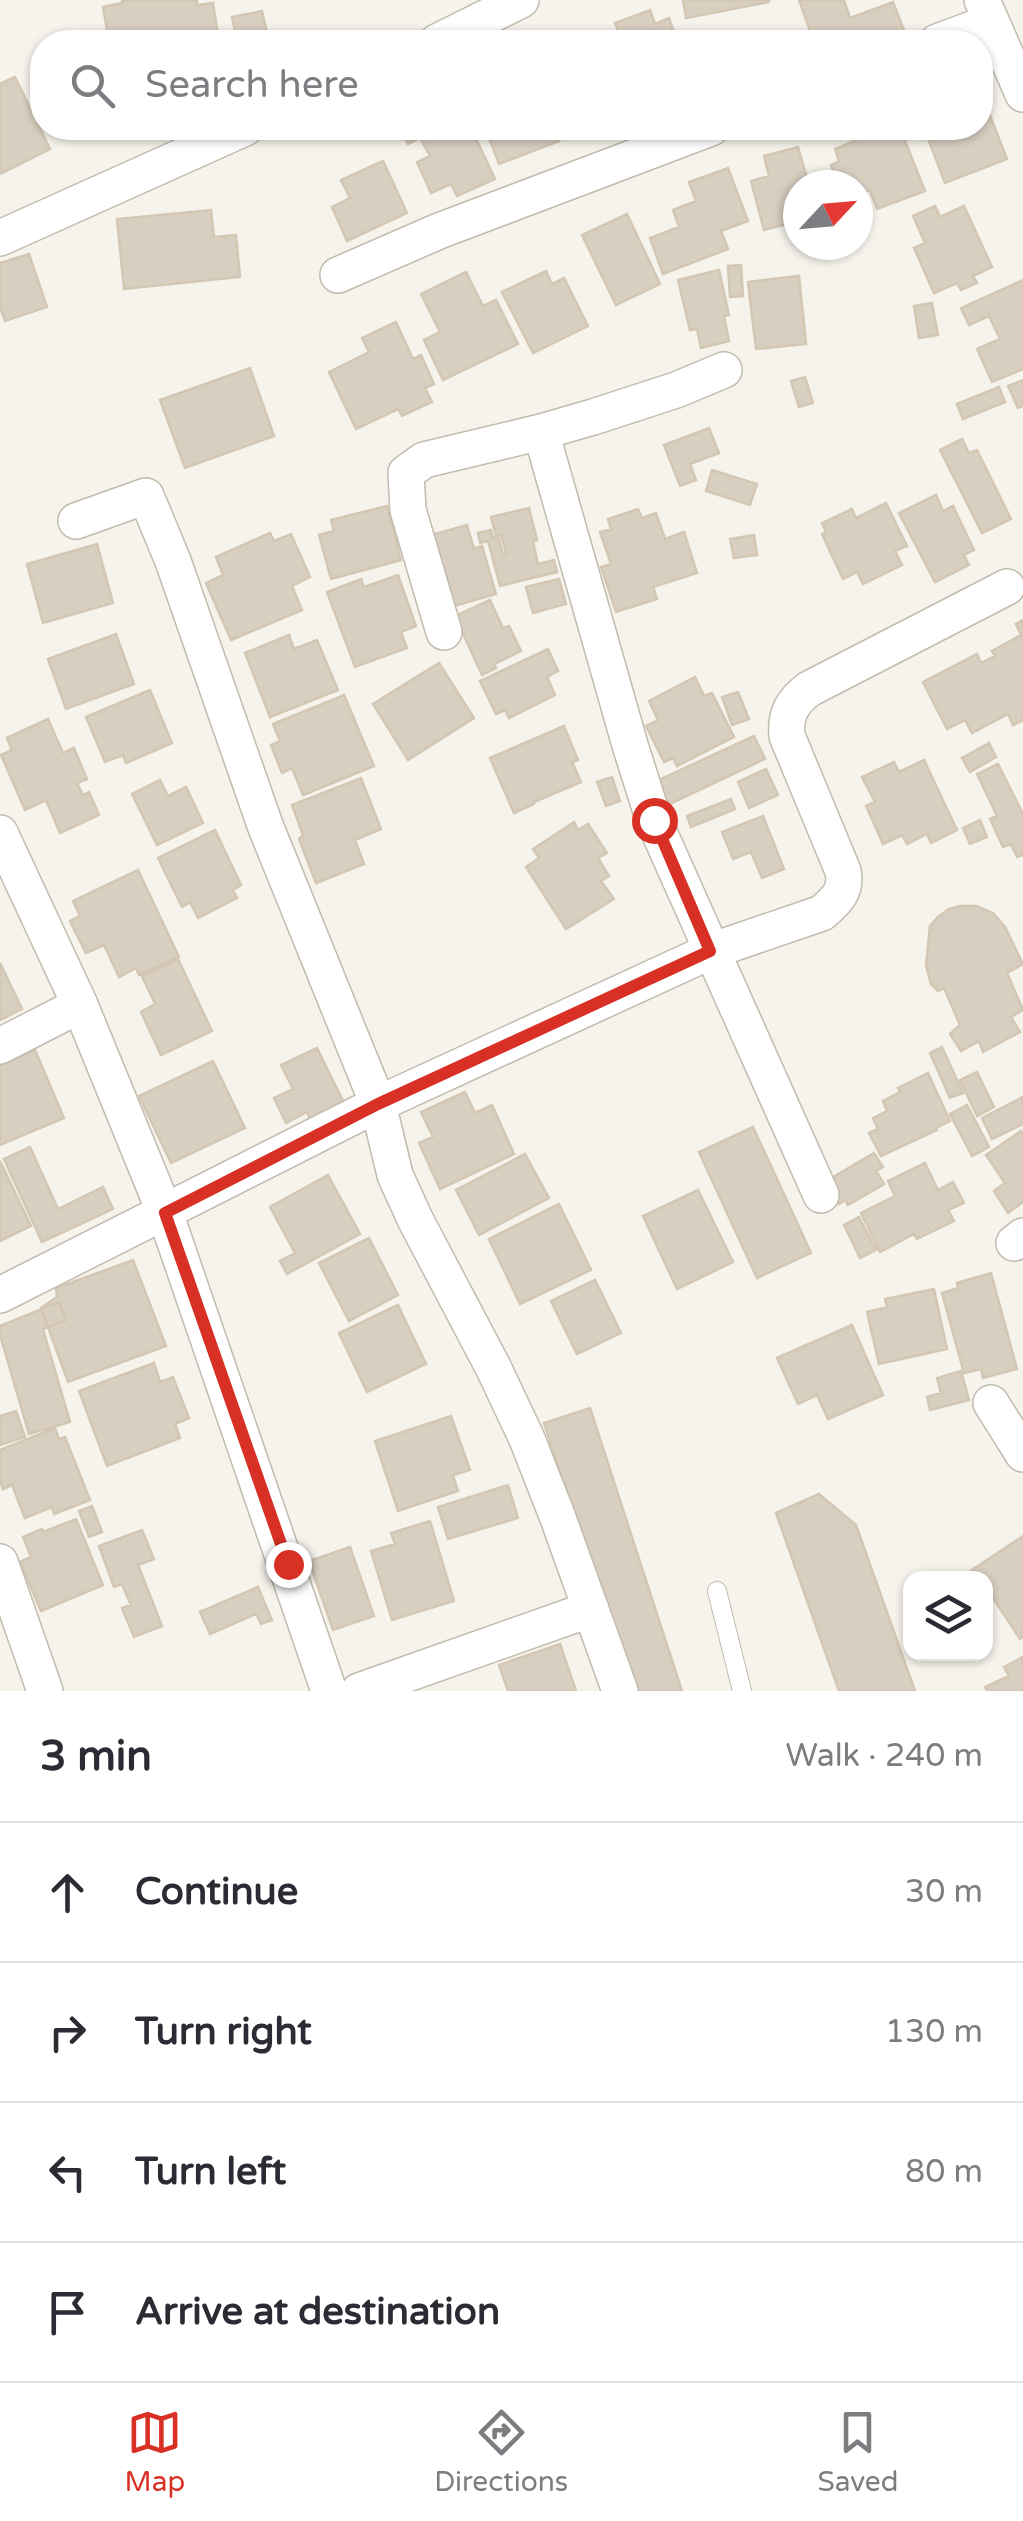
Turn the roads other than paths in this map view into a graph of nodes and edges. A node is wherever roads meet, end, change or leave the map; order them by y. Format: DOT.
graph roads {
  1 [pos="521,0"];
  2 [pos="986,11"];
  3 [pos="461,30"];
  4 [pos="956,30"];
  5 [pos="1023,94"];
  6 [pos="218,140"];
  7 [pos="678,140"];
  8 [pos="0,238"];
  9 [pos="338,275"];
  10 [pos="724,370"];
  11 [pos="541,432"];
  12 [pos="76,522"];
  13 [pos="1007,587"];
  14 [pos="444,632"];
  15 [pos="0,833"];
  16 [pos="710,951"];
  17 [pos="80,1006"];
  18 [pos="0,1046"];
  19 [pos="378,1104"];
  20 [pos="821,1194"];
  21 [pos="165,1213"];
  22 [pos="0,1294"];
  23 [pos="990,1403"];
  24 [pos="1023,1454"];
  25 [pos="0,1562"];
  26 [pos="718,1591"];
  27 [pos="591,1609"];
  28 [pos="45,1691"];
  29 [pos="330,1691"];
  30 [pos="359,1691"];
  31 [pos="620,1691"];
  32 [pos="742,1691"];
  1 -- 3 [label="street"];
  2 -- 4 [label="street"];
  2 -- 5 [label="street"];
  6 -- 8 [label="street"];
  7 -- 9 [label="street"];
  10 -- 11 [label="street"];
  11 -- 14 [label="street"];
  11 -- 16 [label="street"];
  12 -- 19 [label="street"];
  13 -- 16 [label="street"];
  15 -- 17 [label="street"];
  16 -- 19 [label="street"];
  16 -- 20 [label="street"];
  17 -- 18 [label="street"];
  17 -- 21 [label="street"];
  19 -- 21 [label="street"];
  19 -- 27 [label="street"];
  21 -- 22 [label="street"];
  21 -- 29 [label="street"];
  23 -- 24 [label="street"];
  25 -- 28 [label="street"];
  26 -- 32 [label="lane"];
  27 -- 30 [label="street"];
  27 -- 31 [label="street"];
}
